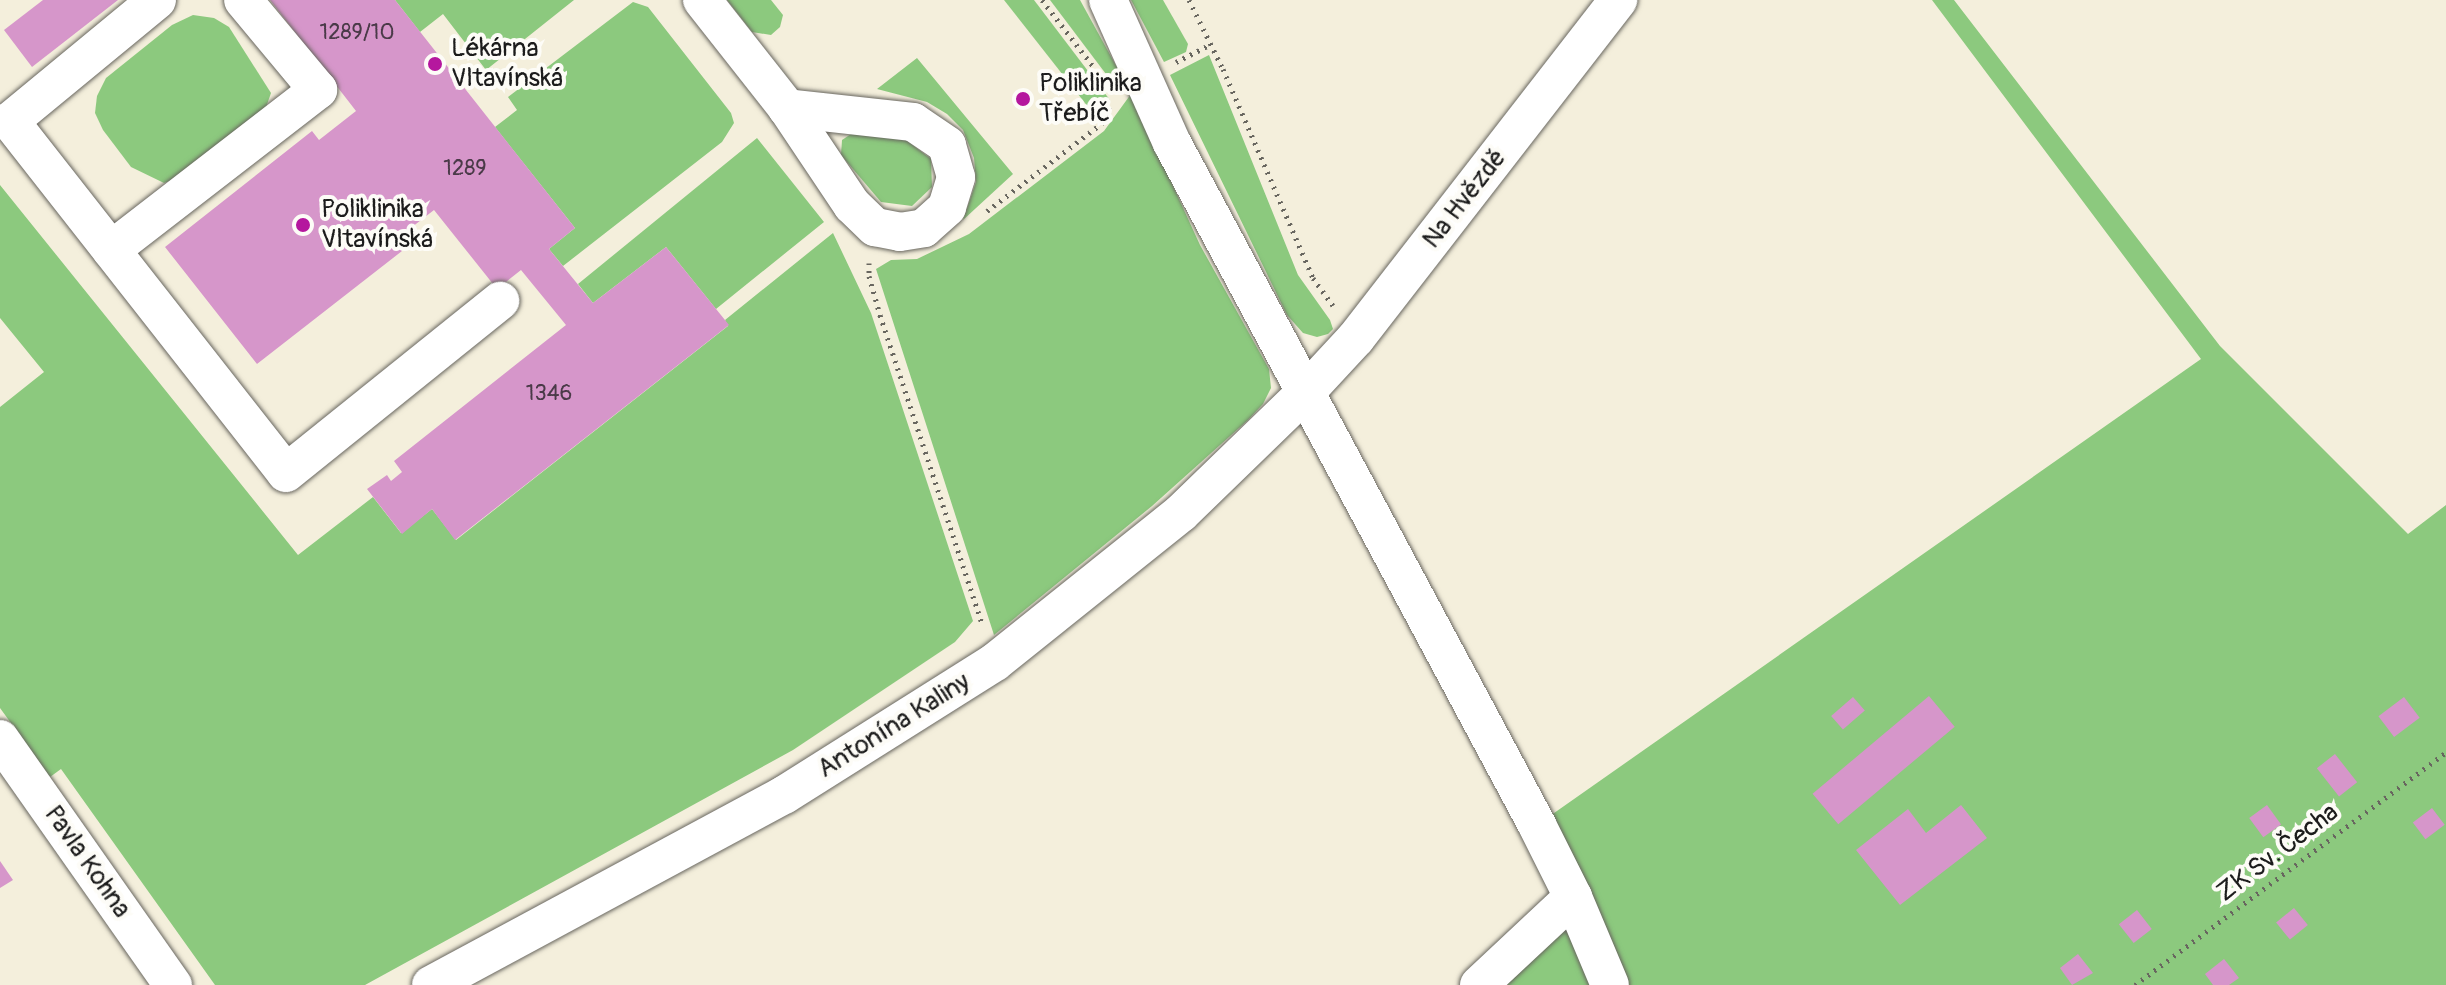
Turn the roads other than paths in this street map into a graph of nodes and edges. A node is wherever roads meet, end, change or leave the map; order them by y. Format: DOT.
graph roads {
  1 [pos="157,0"];
  2 [pos="243,0"];
  3 [pos="702,0"];
  4 [pos="1108,0"];
  5 [pos="1618,0"];
  6 [pos="787,108"];
  7 [pos="111,250"];
  8 [pos="500,301"];
  9 [pos="1305,393"];
  10 [pos="3,750"];
  11 [pos="1573,897"];
  12 [pos="173,985"];
  13 [pos="431,985"];
  14 [pos="1479,985"];
  15 [pos="1610,985"];
  1 -- 7 [label="street"];
  2 -- 7 [label="street"];
  3 -- 6 [label="street"];
  4 -- 9 [label="street"];
  5 -- 9 [label="street, Na Hvězdě"];
  6 -- 6 [label="street"];
  7 -- 8 [label="street"];
  9 -- 11 [label="street"];
  9 -- 13 [label="street, Antonína Kaliny"];
  10 -- 12 [label="street, Pavla Kohna"];
  11 -- 14 [label="street"];
  11 -- 15 [label="street"];
}
